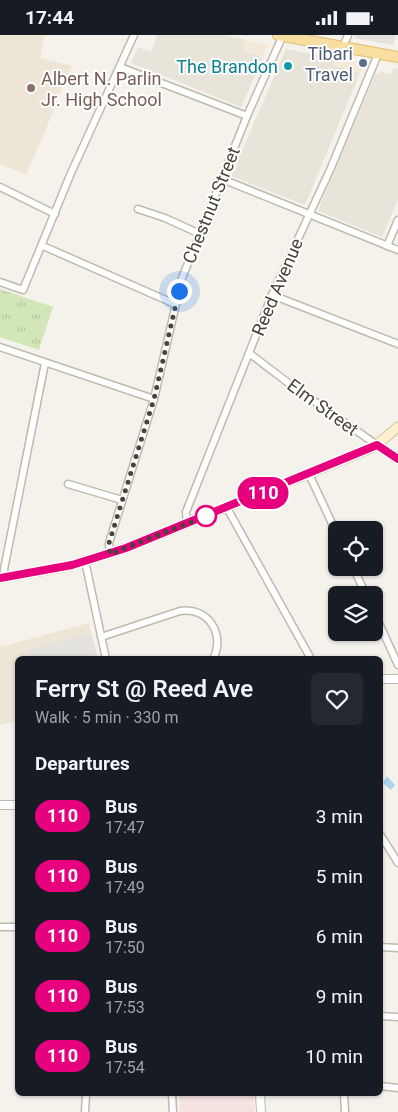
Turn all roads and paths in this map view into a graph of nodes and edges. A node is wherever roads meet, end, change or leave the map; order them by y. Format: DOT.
graph roads {
  1 [pos="134,35"];
  2 [pos="281,35"];
  3 [pos="348,35"];
  4 [pos="343,47"];
  5 [pos="378,54"];
  6 [pos="398,57"];
  7 [pos="120,67"];
  8 [pos="247,115"];
  9 [pos="222,179"];
  10 [pos="0,187"];
  11 [pos="138,209"];
  12 [pos="55,214"];
  13 [pos="309,215"];
  14 [pos="398,220"];
  15 [pos="198,233"];
  16 [pos="42,246"];
  17 [pos="386,246"];
  18 [pos="398,250"];
  19 [pos="0,282"];
  20 [pos="272,295"];
  21 [pos="175,304"];
  22 [pos="398,344"];
  23 [pos="0,347"];
  24 [pos="249,353"];
  25 [pos="45,363"];
  26 [pos="154,399"];
  27 [pos="398,427"];
  28 [pos="377,445"];
  29 [pos="398,459"];
  30 [pos="309,474"];
  31 [pos="68,484"];
  32 [pos="122,500"];
  33 [pos="227,507"];
  34 [pos="331,521"];
  35 [pos="187,524"];
  36 [pos="110,554"];
  37 [pos="85,561"];
  38 [pos="2,578"];
  39 [pos="383,632"];
  40 [pos="101,637"];
  41 [pos="105,656"];
  42 [pos="214,656"];
  43 [pos="310,656"];
  44 [pos="398,665"];
  45 [pos="383,679"];
  46 [pos="398,679"];
  47 [pos="0,805"];
  48 [pos="15,805"];
  49 [pos="383,839"];
  50 [pos="398,863"];
  51 [pos="0,927"];
  52 [pos="15,927"];
  53 [pos="383,947"];
  54 [pos="398,948"];
  55 [pos="383,1016"];
  56 [pos="398,1017"];
  57 [pos="383,1086"];
  58 [pos="398,1087"];
  59 [pos="86,1096"];
  60 [pos="172,1096"];
  61 [pos="260,1096"];
  62 [pos="344,1096"];
  63 [pos="85,1112"];
  64 [pos="173,1112"];
  65 [pos="261,1112"];
  66 [pos="345,1112"];
  1 -- 7 [label="street"];
  2 -- 4 [label="main road"];
  2 -- 8 [label="street, Chestnut Street"];
  3 -- 4 [label="street"];
  4 -- 5 [label="main road"];
  5 -- 6 [label="main road"];
  5 -- 13 [label="street, Reed Avenue"];
  7 -- 8 [label="street"];
  7 -- 12 [label="street"];
  8 -- 9 [label="street, Chestnut Street"];
  9 -- 13 [label="street"];
  9 -- 15 [label="street, Chestnut Street"];
  10 -- 12 [label="street"];
  11 -- 15 [label="street"];
  12 -- 16 [label="street"];
  13 -- 17 [label="street"];
  13 -- 20 [label="street, Reed Avenue"];
  14 -- 17 [label="street"];
  15 -- 21 [label="street, Chestnut Street"];
  16 -- 19 [label="street"];
  16 -- 21 [label="street"];
  17 -- 18 [label="street"];
  20 -- 22 [label="street"];
  20 -- 24 [label="street, Reed Avenue"];
  21 -- 26 [label="street, Chestnut Street"];
  23 -- 25 [label="street"];
  24 -- 28 [label="street, Elm Street"];
  24 -- 35 [label="street, Reed Avenue"];
  25 -- 26 [label="street"];
  25 -- 38 [label="street"];
  26 -- 32 [label="street, Chestnut Street"];
  27 -- 28 [label="main road"];
  28 -- 29 [label="main road, Elm Street"];
  28 -- 30 [label="main road"];
  30 -- 33 [label="main road"];
  30 -- 34 [label="street"];
  31 -- 32 [label="street"];
  32 -- 36 [label="street, Chestnut Street"];
  33 -- 35 [label="main road"];
  33 -- 43 [label="street"];
  35 -- 36 [label="main road"];
  36 -- 37 [label="main road"];
  37 -- 38 [label="main road"];
  37 -- 40 [label="street"];
  39 -- 44 [label="street"];
  40 -- 41 [label="street"];
  40 -- 42 [label="street"];
  45 -- 46 [label="street"];
  47 -- 48 [label="street"];
  49 -- 50 [label="street"];
  51 -- 52 [label="street"];
  53 -- 54 [label="street"];
  55 -- 56 [label="street"];
  57 -- 58 [label="street"];
  59 -- 63 [label="street"];
  60 -- 64 [label="street"];
  61 -- 65 [label="street"];
  62 -- 66 [label="street"];
}
